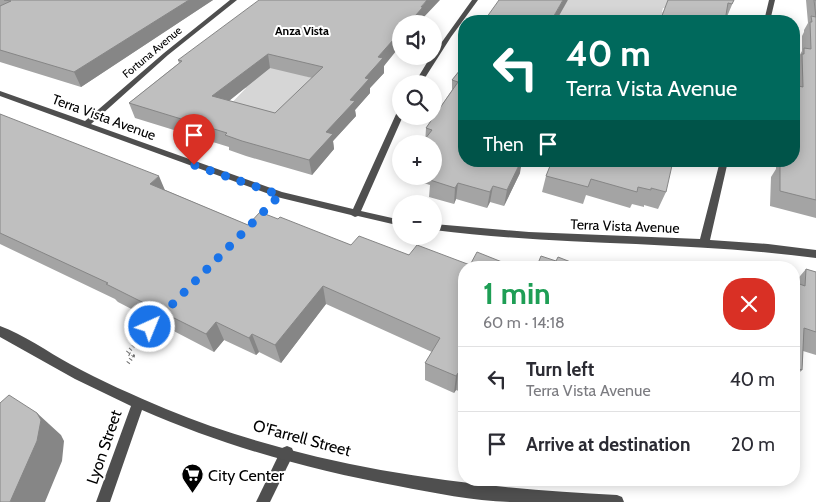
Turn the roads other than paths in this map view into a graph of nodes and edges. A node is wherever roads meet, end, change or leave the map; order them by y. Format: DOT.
graph roads {
  1 [pos="234,0"];
  2 [pos="475,0"];
  3 [pos="772,0"];
  4 [pos="464,15"];
  5 [pos="768,15"];
  6 [pos="458,23"];
  7 [pos="423,75"];
  8 [pos="0,93"];
  9 [pos="85,124"];
  10 [pos="395,125"];
  11 [pos="723,167"];
  12 [pos="354,214"];
  13 [pos="392,220"];
  14 [pos="442,228"];
  15 [pos="704,242"];
  16 [pos="816,254"];
  17 [pos="0,331"];
  18 [pos="138,403"];
  19 [pos="286,453"];
  20 [pos="537,499"];
  21 [pos="104,502"];
  22 [pos="263,502"];
  23 [pos="617,502"];
  1 -- 9 [label="street, Fortuna Avenue"];
  2 -- 4 [label="street"];
  3 -- 5 [label="street"];
  6 -- 7 [label="street"];
  8 -- 9 [label="street, Terra Vista Avenue"];
  9 -- 12 [label="street, Terra Vista Avenue"];
  10 -- 12 [label="street"];
  11 -- 15 [label="street"];
  12 -- 13 [label="street, Terra Vista Avenue"];
  14 -- 15 [label="street, Terra Vista Avenue"];
  15 -- 16 [label="street, Terra Vista Avenue"];
  17 -- 18 [label="street, O'Farrell Street"];
  18 -- 19 [label="street, O'Farrell Street"];
  18 -- 21 [label="street, Lyon Street"];
  19 -- 20 [label="street, O'Farrell Street"];
  19 -- 22 [label="street"];
  20 -- 23 [label="street, O'Farrell Street"];
}
